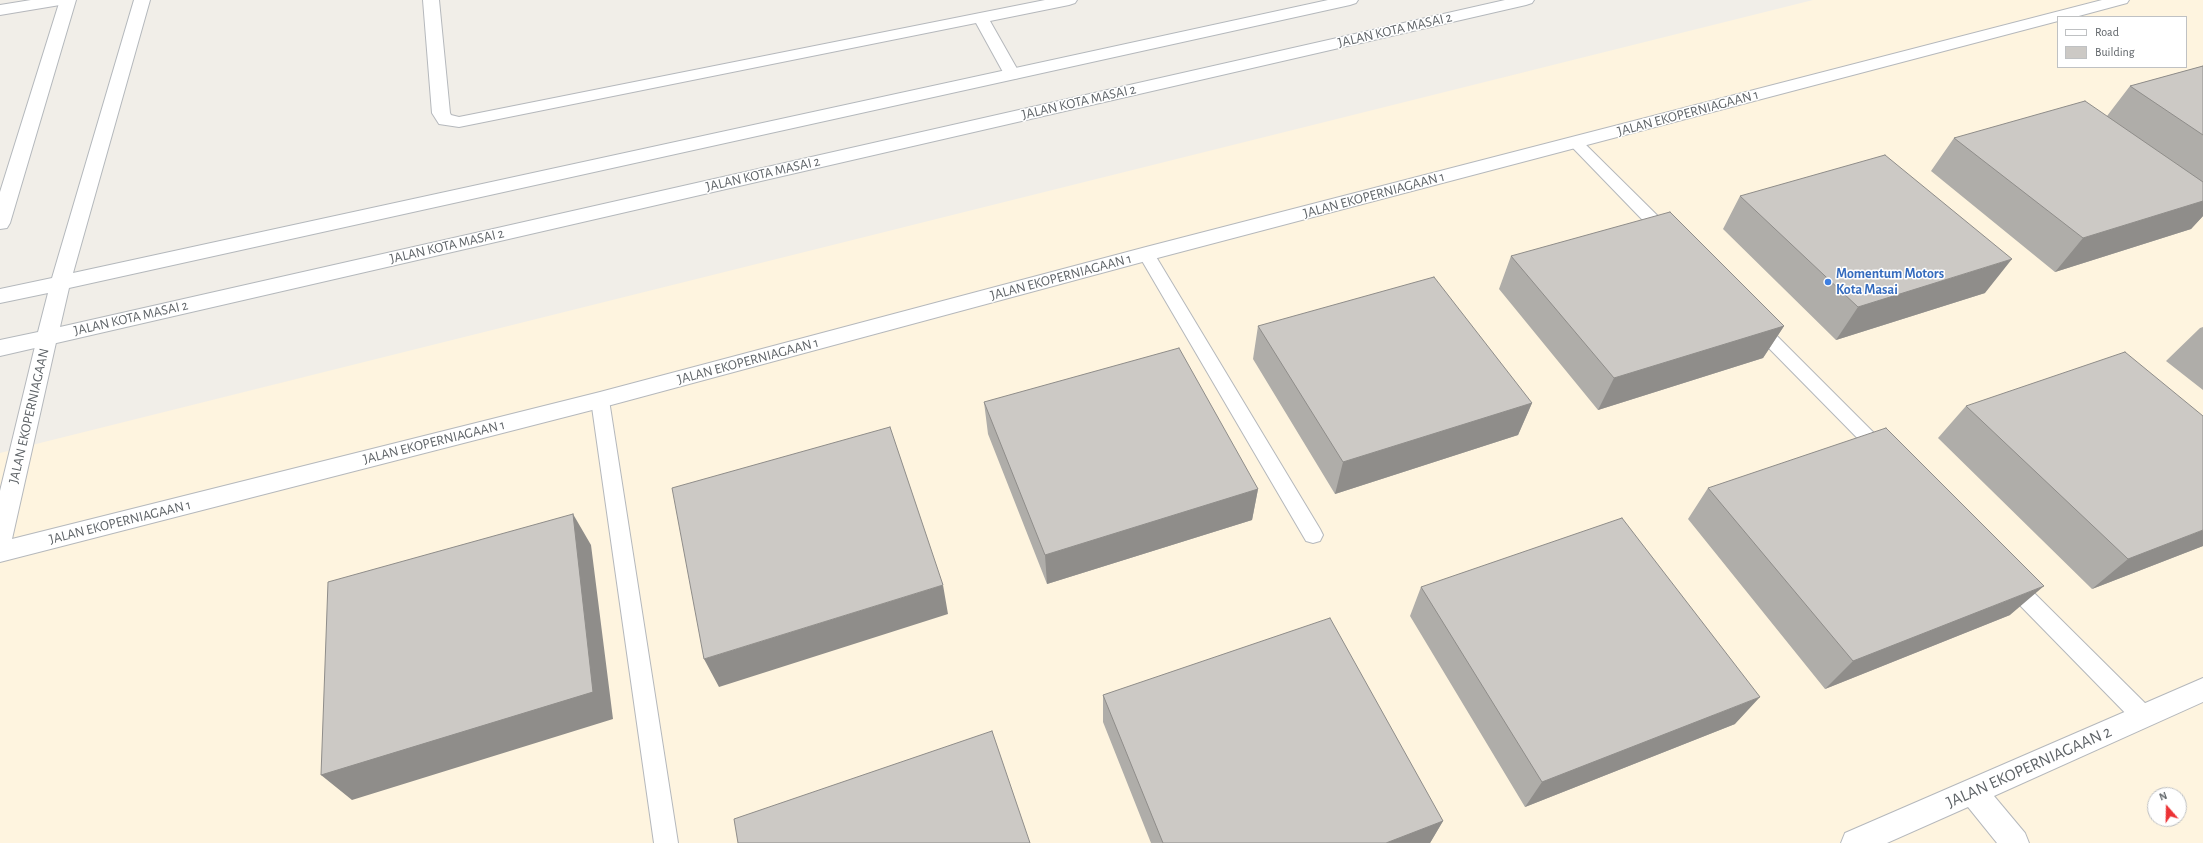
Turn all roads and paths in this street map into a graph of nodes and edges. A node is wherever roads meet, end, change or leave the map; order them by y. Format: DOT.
graph roads {
  1 [pos="60,0"];
  2 [pos="68,0"];
  3 [pos="142,0"];
  4 [pos="431,0"];
  5 [pos="1069,0"];
  6 [pos="1350,0"];
  7 [pos="1526,0"];
  8 [pos="2121,0"];
  9 [pos="0,10"];
  10 [pos="2059,16"];
  11 [pos="2057,17"];
  12 [pos="981,18"];
  13 [pos="1012,74"];
  14 [pos="1575,142"];
  15 [pos="0,223"];
  16 [pos="1676,244"];
  17 [pos="1146,254"];
  18 [pos="60,283"];
  19 [pos="0,296"];
  20 [pos="1744,313"];
  21 [pos="47,338"];
  22 [pos="0,348"];
  23 [pos="600,400"];
  24 [pos="1896,466"];
  25 [pos="1313,536"];
  26 [pos="0,541"];
  27 [pos="0,552"];
  28 [pos="1997,568"];
  29 [pos="2203,690"];
  30 [pos="2143,716"];
  31 [pos="1973,792"];
  32 [pos="666,843"];
  33 [pos="1855,843"];
  34 [pos="2015,843"];
  1 -- 9 [label="street"];
  2 -- 15 [label="street"];
  3 -- 18 [label="street, JALAN EKOPERNIAGAAN"];
  4 -- 12 [label="street"];
  5 -- 12 [label="street"];
  6 -- 13 [label="street"];
  7 -- 21 [label="street, JALAN KOTA MASAI 2"];
  8 -- 10 [label="street, JALAN EKOPERNIAGAAN 1"];
  11 -- 14 [label="street, JALAN EKOPERNIAGAAN 1"];
  12 -- 13 [label="street"];
  13 -- 18 [label="street"];
  14 -- 16 [label="lane"];
  14 -- 17 [label="street, JALAN EKOPERNIAGAAN 1"];
  17 -- 23 [label="street, JALAN EKOPERNIAGAAN 1"];
  17 -- 25 [label="lane"];
  18 -- 19 [label="street"];
  18 -- 21 [label="street, JALAN EKOPERNIAGAAN"];
  20 -- 24 [label="lane"];
  21 -- 22 [label="street, JALAN KOTA MASAI 2"];
  21 -- 26 [label="street, JALAN EKOPERNIAGAAN"];
  23 -- 27 [label="street, JALAN EKOPERNIAGAAN 1"];
  23 -- 32 [label="lane"];
  28 -- 30 [label="lane"];
  29 -- 30 [label="street, JALAN EKOPERNIAGAAN 2"];
  30 -- 31 [label="street, JALAN EKOPERNIAGAAN 2"];
  31 -- 33 [label="street, JALAN EKOPERNIAGAAN 2"];
  31 -- 34 [label="street"];
}
